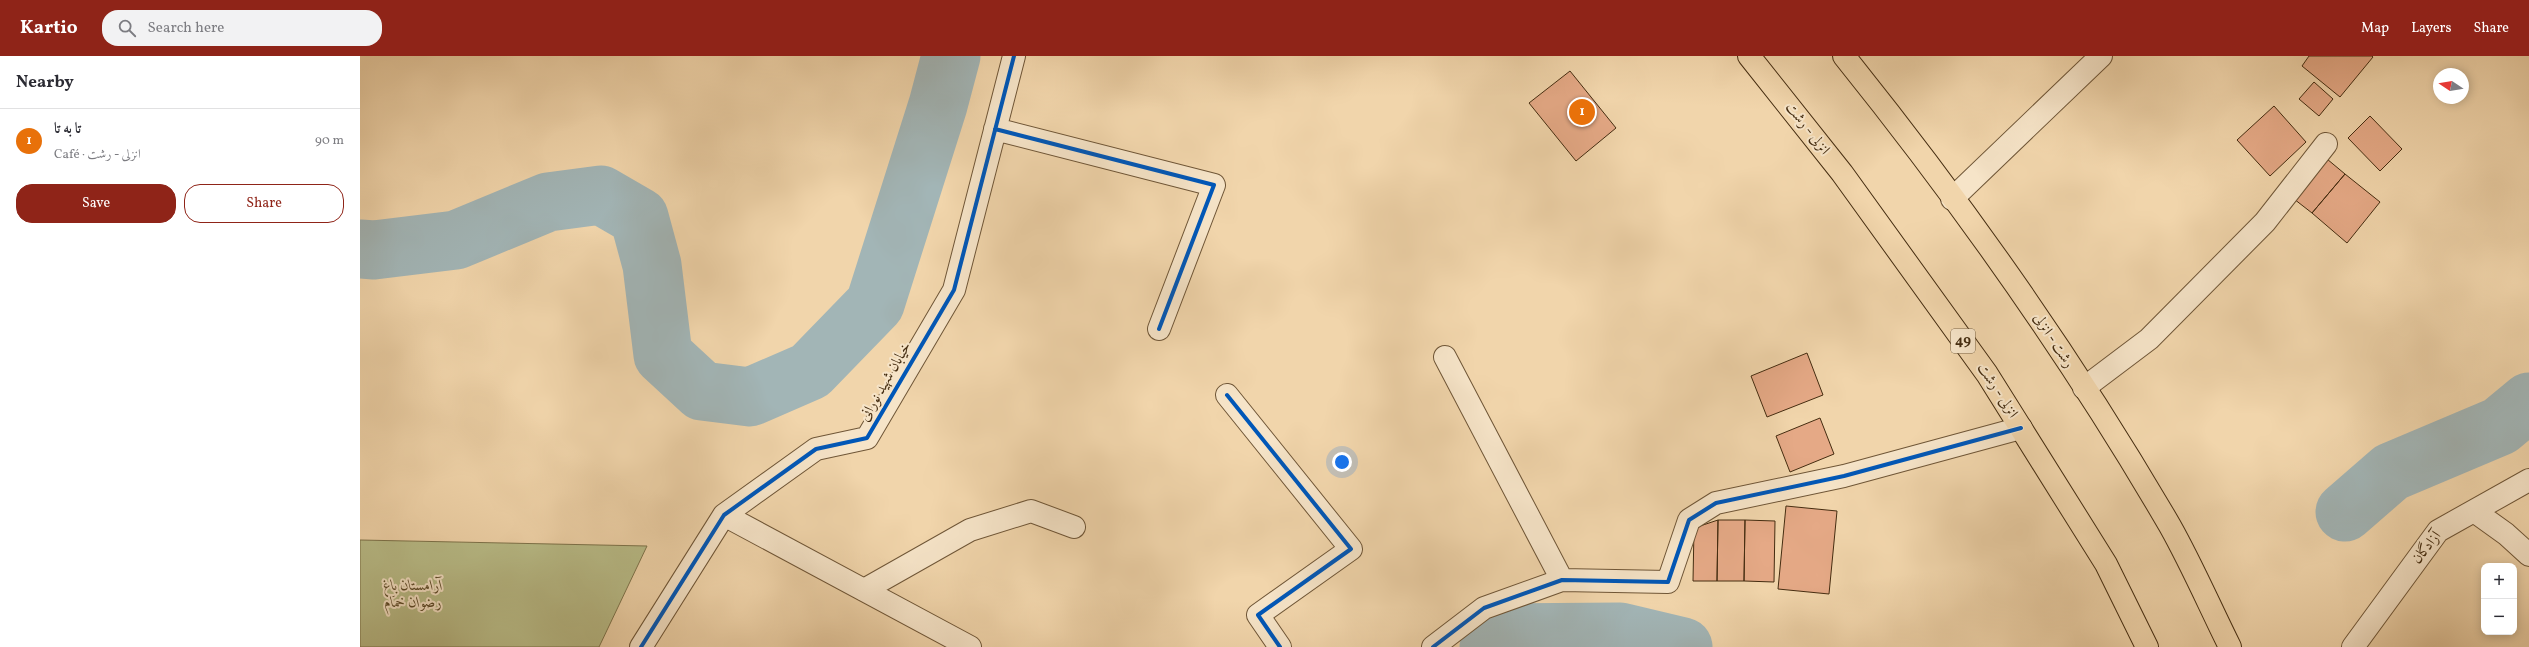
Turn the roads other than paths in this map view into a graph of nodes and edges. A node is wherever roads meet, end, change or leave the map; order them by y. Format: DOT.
graph roads {
  1 [pos="1014,56"];
  2 [pos="1749,56"];
  3 [pos="1844,56"];
  4 [pos="2101,56"];
  5 [pos="995,129"];
  6 [pos="2326,144"];
  7 [pos="1952,199"];
  8 [pos="1159,330"];
  9 [pos="1445,357"];
  10 [pos="2084,388"];
  11 [pos="1227,395"];
  12 [pos="2021,428"];
  13 [pos="2529,480"];
  14 [pos="2474,510"];
  15 [pos="724,515"];
  16 [pos="1074,527"];
  17 [pos="2529,554"];
  18 [pos="1562,580"];
  19 [pos="864,590"];
  20 [pos="641,647"];
  21 [pos="970,647"];
  22 [pos="1280,647"];
  23 [pos="1433,647"];
  24 [pos="2147,647"];
  25 [pos="2230,647"];
  26 [pos="2353,647"];
  1 -- 5 [label="street, خیابان شهید نورانی"];
  2 -- 12 [label="highway, انزلی - رشت / 49"];
  3 -- 7 [label="highway, رشت - انزلی"];
  4 -- 7 [label="street"];
  5 -- 8 [label="street"];
  5 -- 15 [label="street, خیابان شهید نورانی"];
  6 -- 10 [label="street"];
  7 -- 10 [label="highway, رشت - انزلی"];
  9 -- 18 [label="street"];
  10 -- 25 [label="highway, رشت - انزلی"];
  11 -- 22 [label="street"];
  12 -- 18 [label="street"];
  12 -- 24 [label="highway, انزلی - رشت / 49"];
  13 -- 14 [label="street, آزادگان"];
  14 -- 17 [label="street"];
  14 -- 26 [label="street, آزادگان"];
  15 -- 19 [label="street"];
  15 -- 20 [label="street, خیابان شهید نورانی"];
  16 -- 19 [label="street"];
  18 -- 23 [label="street"];
  19 -- 21 [label="street"];
}
